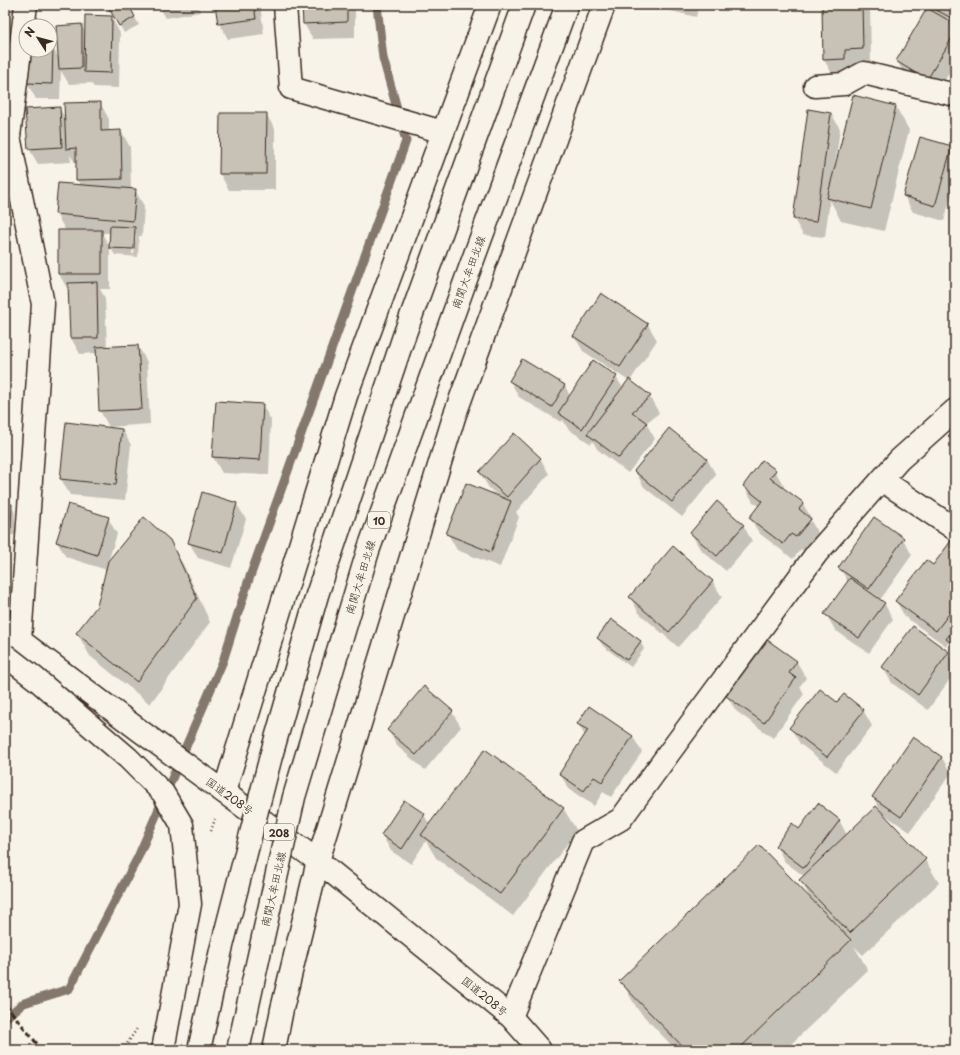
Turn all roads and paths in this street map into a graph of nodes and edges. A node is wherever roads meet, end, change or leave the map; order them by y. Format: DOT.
graph roads {
  1 [pos="26,5"];
  2 [pos="285,5"];
  3 [pos="490,5"];
  4 [pos="524,5"];
  5 [pos="567,5"];
  6 [pos="604,5"];
  7 [pos="815,86"];
  8 [pos="955,95"];
  9 [pos="444,132"];
  10 [pos="955,410"];
  11 [pos="882,480"];
  12 [pos="955,529"];
  13 [pos="10,641"];
  14 [pos="224,792"];
  15 [pos="318,861"];
  16 [pos="511,1017"];
  17 [pos="163,1050"];
  18 [pos="199,1050"];
  19 [pos="238,1050"];
  20 [pos="274,1050"];
  21 [pos="540,1050"];
  1 -- 13 [label="main road"];
  2 -- 9 [label="main road"];
  3 -- 9 [label="main road"];
  4 -- 18 [label="main road, bridge"];
  5 -- 19 [label="main road, 南関大牟田北線 / 10, bridge"];
  6 -- 15 [label="main road"];
  7 -- 8 [label="main road"];
  9 -- 14 [label="main road"];
  10 -- 11 [label="main road"];
  11 -- 12 [label="main road"];
  11 -- 16 [label="main road"];
  13 -- 14 [label="main road, 国道208号 / 208"];
  13 -- 17 [label="main road, bridge"];
  14 -- 15 [label="main road, 国道208号 / 208"];
  15 -- 16 [label="main road, 国道208号 / 208"];
  15 -- 20 [label="main road"];
  16 -- 21 [label="main road, 国道208号 / 208"];
}
